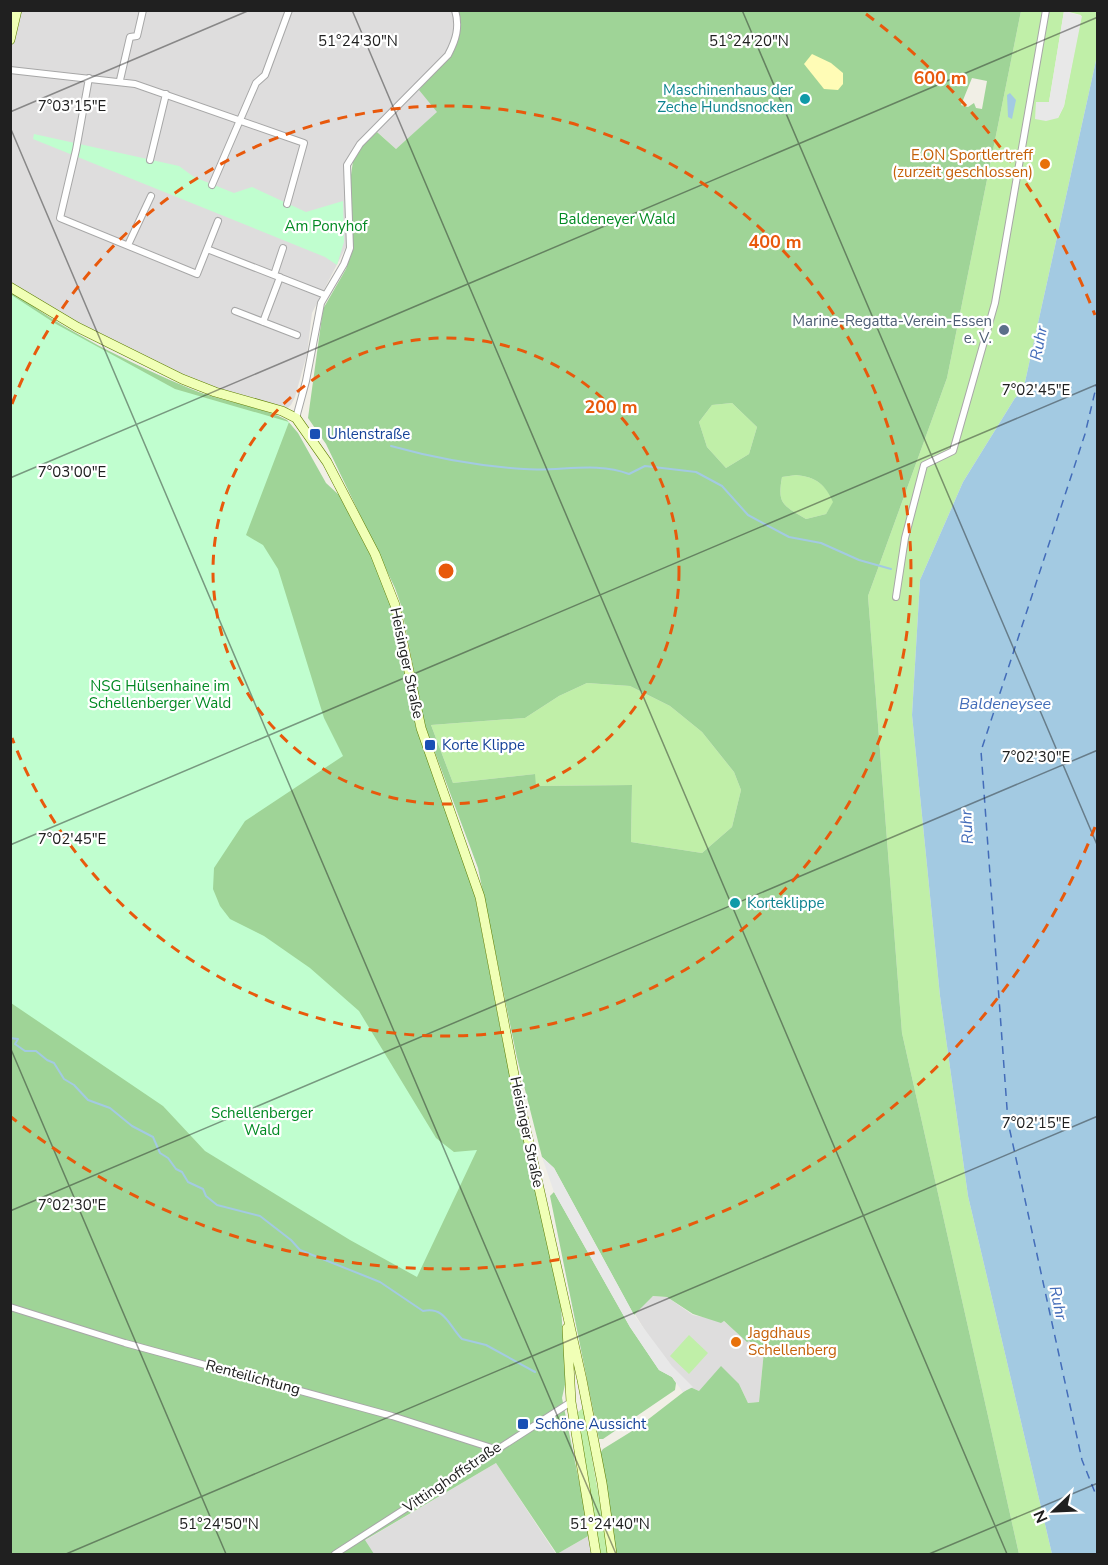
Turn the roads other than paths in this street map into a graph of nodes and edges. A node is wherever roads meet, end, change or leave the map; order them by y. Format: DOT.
graph roads {
  1 [pos="17,10"];
  2 [pos="143,10"];
  3 [pos="289,10"];
  4 [pos="455,10"];
  5 [pos="1046,10"];
  6 [pos="10,40"];
  7 [pos="10,70"];
  8 [pos="89,78"];
  9 [pos="120,80"];
  10 [pos="166,94"];
  11 [pos="242,120"];
  12 [pos="150,160"];
  13 [pos="212,185"];
  14 [pos="151,196"];
  15 [pos="287,204"];
  16 [pos="218,221"];
  17 [pos="128,245"];
  18 [pos="283,248"];
  19 [pos="207,249"];
  20 [pos="277,276"];
  21 [pos="10,287"];
  22 [pos="325,295"];
  23 [pos="235,311"];
  24 [pos="263,322"];
  25 [pos="297,335"];
  26 [pos="296,418"];
  27 [pos="896,597"];
  28 [pos="566,1301"];
  29 [pos="10,1307"];
  30 [pos="585,1397"];
  31 [pos="571,1402"];
  32 [pos="495,1449"];
  33 [pos="335,1554"];
  34 [pos="596,1554"];
  35 [pos="612,1554"];
  1 -- 6 [label="main road"];
  2 -- 9 [label="street"];
  3 -- 11 [label="street"];
  4 -- 22 [label="street"];
  5 -- 27 [label="street"];
  7 -- 8 [label="street"];
  8 -- 9 [label="street"];
  8 -- 17 [label="street"];
  9 -- 10 [label="street"];
  10 -- 11 [label="street"];
  10 -- 12 [label="street"];
  11 -- 13 [label="street"];
  11 -- 15 [label="street"];
  14 -- 17 [label="street"];
  16 -- 19 [label="street"];
  17 -- 19 [label="street"];
  18 -- 20 [label="street"];
  19 -- 20 [label="street"];
  20 -- 22 [label="street"];
  20 -- 24 [label="street"];
  21 -- 26 [label="main road"];
  22 -- 26 [label="street"];
  23 -- 24 [label="street"];
  24 -- 25 [label="street"];
  26 -- 28 [label="main road, Heisinger Straße"];
  28 -- 30 [label="main road, Heisinger Straße"];
  28 -- 31 [label="main road, Heisinger Straße"];
  29 -- 32 [label="street, Renteilichtung"];
  30 -- 31 [label="main road"];
  30 -- 35 [label="main road, Heisinger Straße"];
  31 -- 32 [label="street, Vittinghoffstraße"];
  31 -- 34 [label="main road, Heisinger Straße"];
  32 -- 33 [label="street, Vittinghoffstraße"];
}
